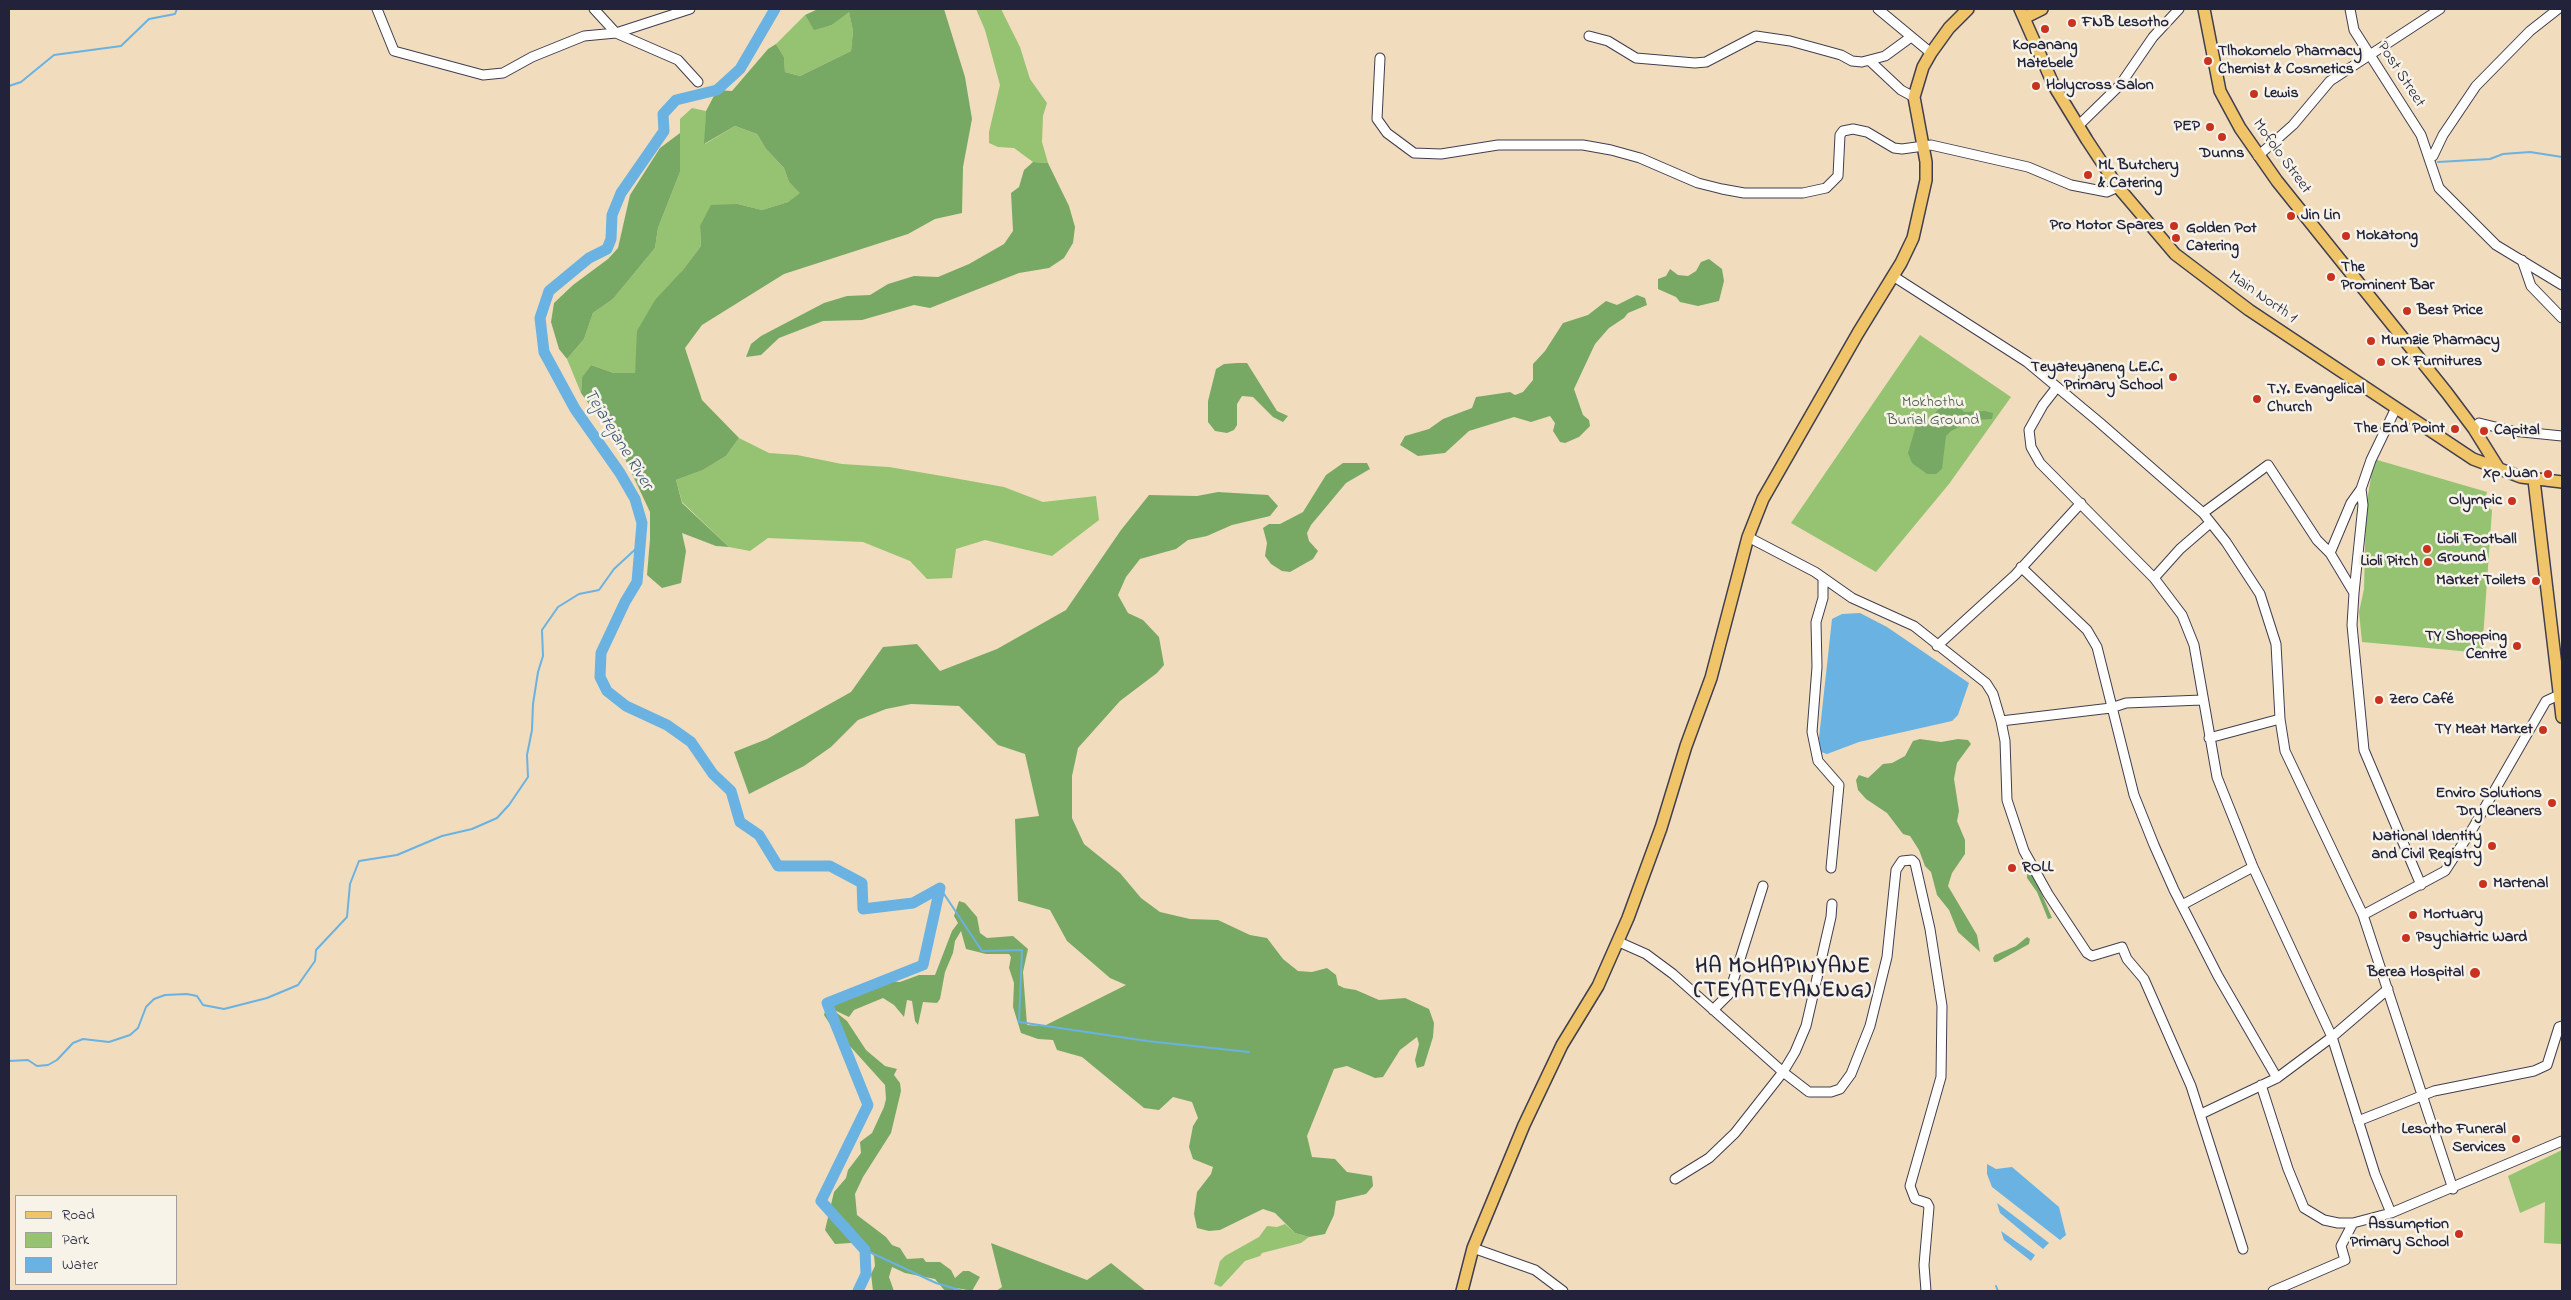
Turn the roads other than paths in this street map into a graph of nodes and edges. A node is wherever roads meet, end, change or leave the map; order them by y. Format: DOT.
graph roads {
  1 [pos="377,9"];
  2 [pos="594,9"];
  3 [pos="690,9"];
  4 [pos="1878,9"];
  5 [pos="1968,9"];
  6 [pos="2042,9"];
  7 [pos="2179,9"];
  8 [pos="2204,9"];
  9 [pos="2350,9"];
  10 [pos="2440,9"];
  11 [pos="2557,9"];
  12 [pos="2562,11"];
  13 [pos="2022,13"];
  14 [pos="616,33"];
  15 [pos="1588,36"];
  16 [pos="1911,37"];
  17 [pos="1931,52"];
  18 [pos="2370,56"];
  19 [pos="1380,58"];
  20 [pos="1870,61"];
  21 [pos="698,82"];
  22 [pos="1914,97"];
  23 [pos="2078,126"];
  24 [pos="1924,146"];
  25 [pos="2258,156"];
  26 [pos="2429,158"];
  27 [pos="2118,187"];
  28 [pos="2522,260"];
  29 [pos="1893,276"];
  30 [pos="2562,284"];
  31 [pos="2562,318"];
  32 [pos="2057,387"];
  33 [pos="2396,408"];
  34 [pos="2474,429"];
  35 [pos="2562,436"];
  36 [pos="2484,446"];
  37 [pos="2473,459"];
  38 [pos="2499,470"];
  39 [pos="2534,480"];
  40 [pos="2562,482"];
  41 [pos="2361,489"];
  42 [pos="2081,502"];
  43 [pos="2203,513"];
  44 [pos="2210,523"];
  45 [pos="1748,538"];
  46 [pos="2330,553"];
  47 [pos="2021,567"];
  48 [pos="1823,578"];
  49 [pos="2154,578"];
  50 [pos="2354,593"];
  51 [pos="1937,646"];
  52 [pos="2559,646"];
  53 [pos="2559,695"];
  54 [pos="2202,700"];
  55 [pos="2111,708"];
  56 [pos="2562,717"];
  57 [pos="2280,719"];
  58 [pos="2002,721"];
  59 [pos="2209,738"];
  60 [pos="2253,866"];
  61 [pos="1831,868"];
  62 [pos="2421,885"];
  63 [pos="1763,886"];
  64 [pos="1832,904"];
  65 [pos="2182,905"];
  66 [pos="2362,915"];
  67 [pos="1618,942"];
  68 [pos="2388,989"];
  69 [pos="1713,1010"];
  70 [pos="2562,1026"];
  71 [pos="2332,1037"];
  72 [pos="1783,1072"];
  73 [pos="2277,1078"];
  74 [pos="2261,1085"];
  75 [pos="2421,1096"];
  76 [pos="2201,1114"];
  77 [pos="2358,1121"];
  78 [pos="2562,1141"];
  79 [pos="1675,1179"];
  80 [pos="2453,1189"];
  81 [pos="2391,1214"];
  82 [pos="2354,1222"];
  83 [pos="1472,1248"];
  84 [pos="2243,1249"];
  85 [pos="1462,1291"];
  86 [pos="1563,1291"];
  87 [pos="1926,1291"];
  88 [pos="2273,1291"];
  1 -- 14 [label="street"];
  2 -- 14 [label="street"];
  3 -- 14 [label="street"];
  4 -- 16 [label="street"];
  5 -- 17 [label="main road"];
  6 -- 13 [label="main road"];
  7 -- 23 [label="street"];
  8 -- 25 [label="main road, Mofolo Street"];
  9 -- 18 [label="street, Post Street"];
  10 -- 18 [label="street"];
  11 -- 12 [label="street"];
  11 -- 26 [label="street"];
  13 -- 23 [label="main road, Main North 1"];
  14 -- 21 [label="street"];
  15 -- 20 [label="street"];
  16 -- 17 [label="street"];
  16 -- 20 [label="street"];
  17 -- 22 [label="main road"];
  18 -- 25 [label="street"];
  18 -- 26 [label="street, Post Street"];
  19 -- 24 [label="street"];
  20 -- 22 [label="street"];
  22 -- 24 [label="main road"];
  23 -- 27 [label="main road, Main North 1"];
  24 -- 27 [label="street"];
  24 -- 29 [label="main road"];
  25 -- 34 [label="main road, Mofolo Street"];
  26 -- 28 [label="street, Post Street"];
  27 -- 33 [label="main road, Main North 1"];
  28 -- 30 [label="street, Post Street"];
  28 -- 31 [label="street"];
  29 -- 32 [label="street"];
  29 -- 45 [label="main road"];
  32 -- 42 [label="street"];
  32 -- 43 [label="street"];
  33 -- 37 [label="main road, Main North 1"];
  33 -- 41 [label="street"];
  34 -- 35 [label="street"];
  34 -- 36 [label="main road, Mofolo Street"];
  36 -- 37 [label="main road"];
  36 -- 38 [label="main road, Mofolo Street"];
  37 -- 38 [label="main road, Main North 1"];
  38 -- 39 [label="main road, Main North 1"];
  39 -- 40 [label="main road, Main North 1"];
  39 -- 52 [label="main road"];
  41 -- 46 [label="street"];
  41 -- 50 [label="street"];
  42 -- 47 [label="street"];
  42 -- 49 [label="street"];
  43 -- 44 [label="street"];
  43 -- 46 [label="street"];
  44 -- 49 [label="street"];
  44 -- 57 [label="street"];
  45 -- 48 [label="street"];
  45 -- 67 [label="main road"];
  46 -- 50 [label="street"];
  47 -- 51 [label="street"];
  47 -- 55 [label="street"];
  48 -- 51 [label="street"];
  48 -- 61 [label="street"];
  49 -- 54 [label="street"];
  50 -- 62 [label="street"];
  51 -- 58 [label="street"];
  52 -- 53 [label="main road"];
  53 -- 56 [label="main road"];
  53 -- 62 [label="street"];
  54 -- 55 [label="street"];
  54 -- 59 [label="street"];
  55 -- 58 [label="street"];
  55 -- 65 [label="street"];
  57 -- 59 [label="street"];
  57 -- 66 [label="street"];
  58 -- 76 [label="street"];
  59 -- 60 [label="street"];
  60 -- 65 [label="street"];
  60 -- 71 [label="street"];
  62 -- 66 [label="street"];
  63 -- 69 [label="street"];
  64 -- 72 [label="street"];
  65 -- 73 [label="street"];
  66 -- 68 [label="street"];
  67 -- 69 [label="street"];
  67 -- 83 [label="main road"];
  68 -- 71 [label="street"];
  68 -- 75 [label="street"];
  69 -- 72 [label="street"];
  70 -- 75 [label="street"];
  71 -- 73 [label="street"];
  71 -- 77 [label="street"];
  72 -- 79 [label="street"];
  72 -- 87 [label="street"];
  73 -- 74 [label="street"];
  74 -- 76 [label="street"];
  74 -- 82 [label="street"];
  75 -- 77 [label="street"];
  75 -- 80 [label="street"];
  76 -- 84 [label="street"];
  77 -- 81 [label="street"];
  78 -- 80 [label="street"];
  80 -- 81 [label="street"];
  81 -- 82 [label="street"];
  82 -- 88 [label="street"];
  83 -- 85 [label="main road"];
  83 -- 86 [label="street"];
}
